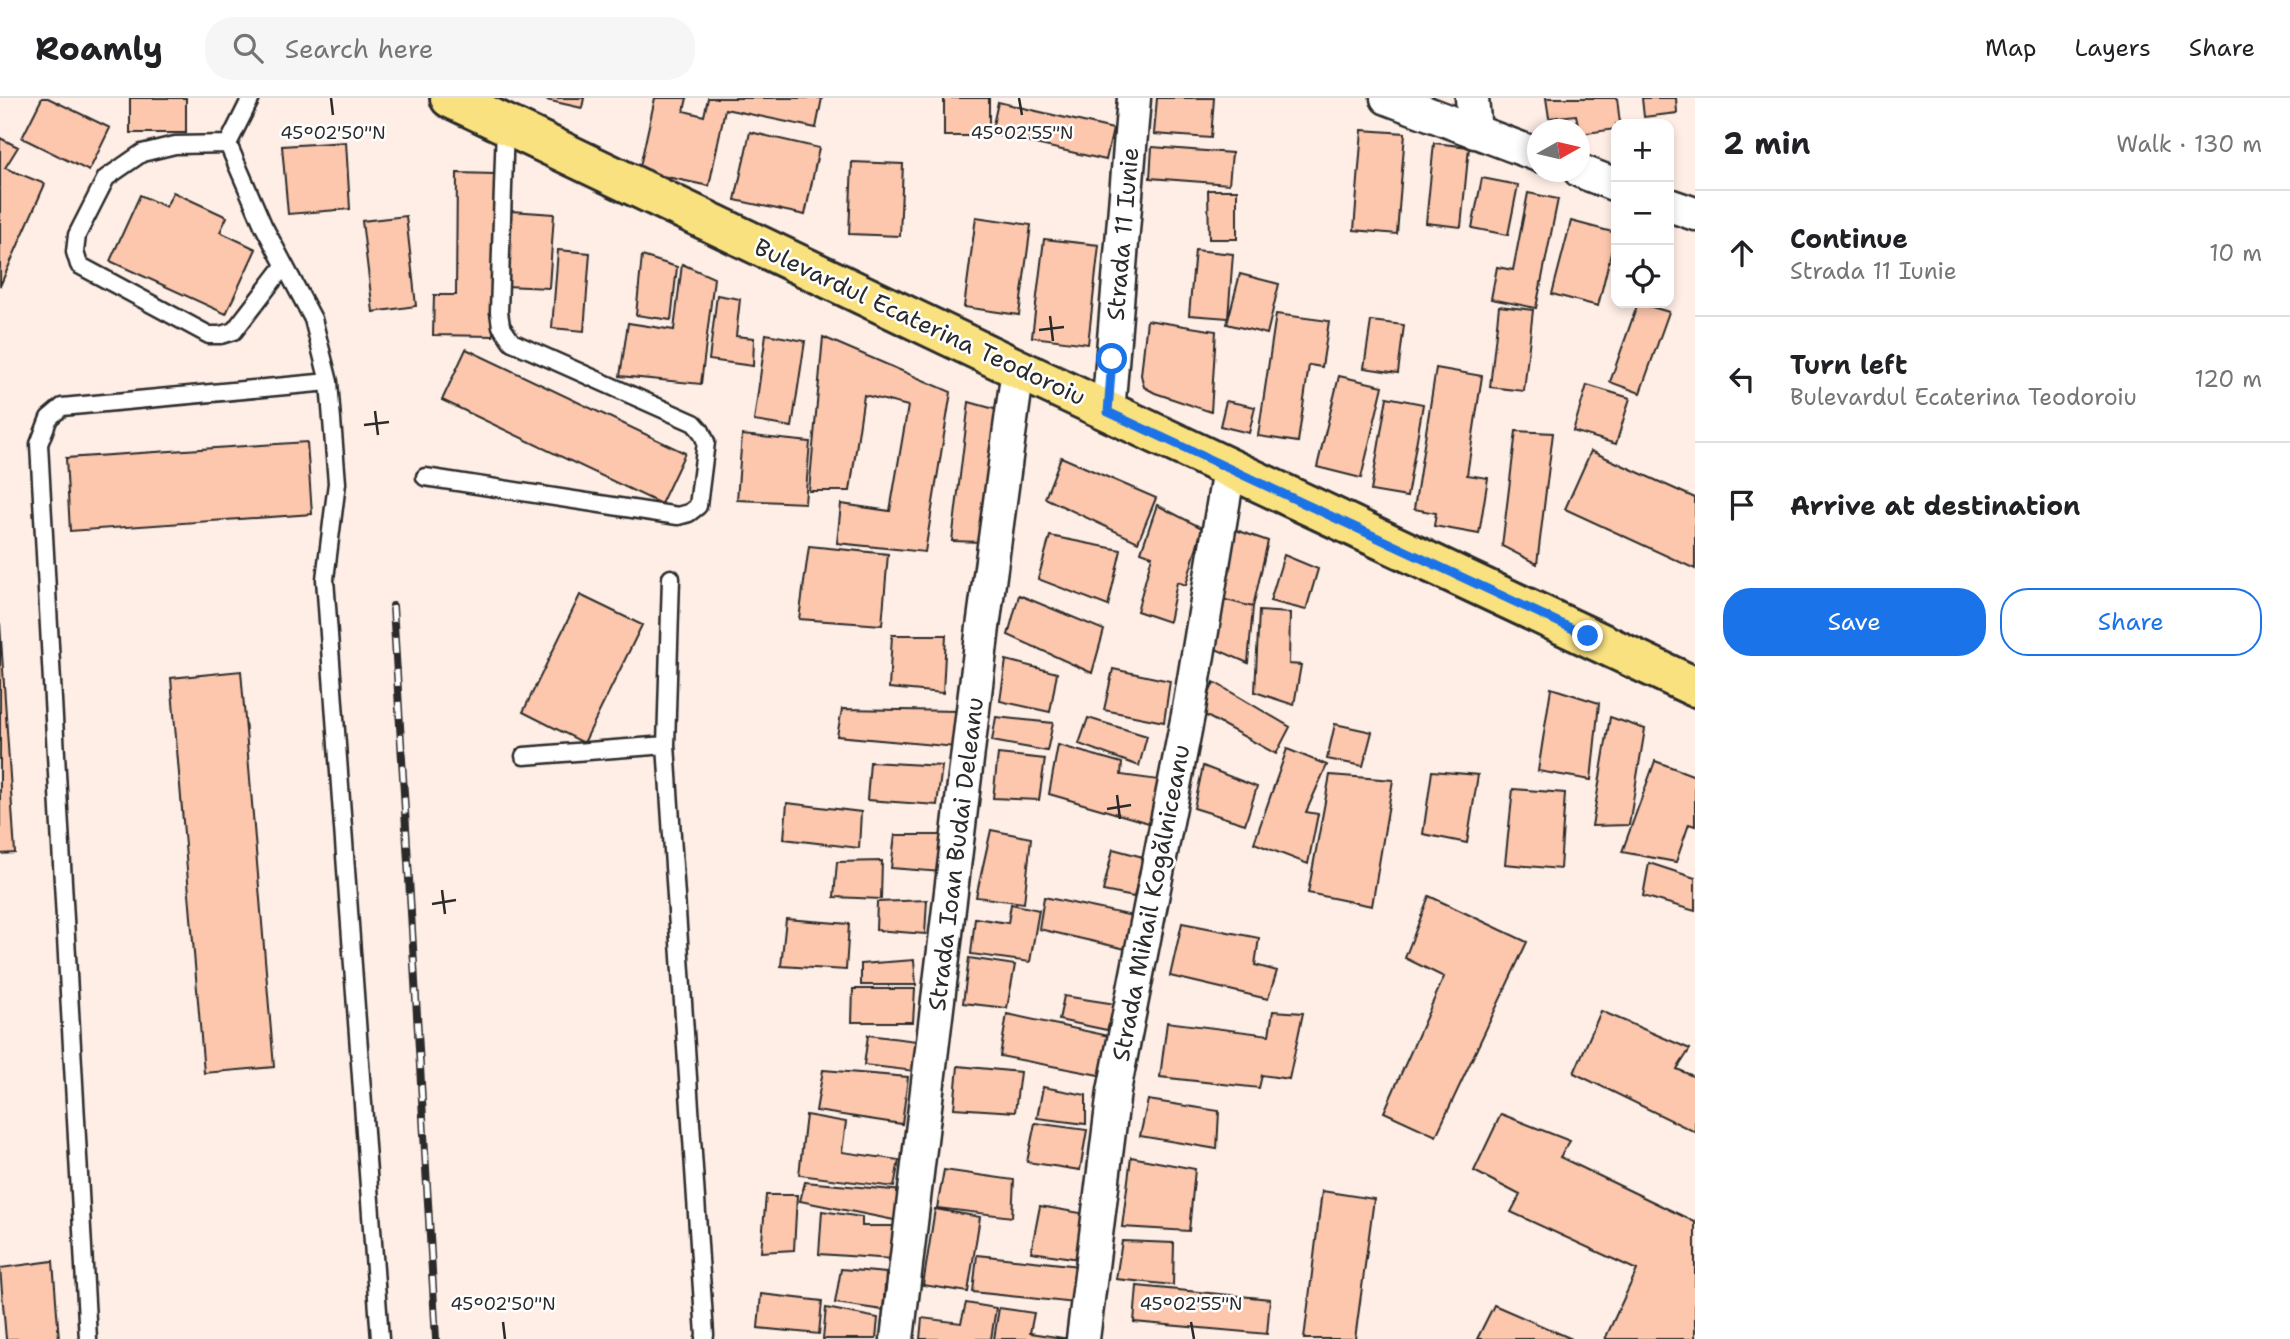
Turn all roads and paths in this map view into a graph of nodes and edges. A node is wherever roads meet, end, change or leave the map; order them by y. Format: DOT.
graph roads {
  1 [pos="251,98"];
  2 [pos="451,98"];
  3 [pos="1134,98"];
  4 [pos="1387,98"];
  5 [pos="1472,98"];
  6 [pos="505,125"];
  7 [pos="1475,132"];
  8 [pos="228,144"];
  9 [pos="1527,151"];
  10 [pos="1590,175"];
  11 [pos="1611,183"];
  12 [pos="1674,207"];
  13 [pos="1695,214"];
  14 [pos="284,266"];
  15 [pos="1018,369"];
  16 [pos="329,382"];
  17 [pos="1108,412"];
  18 [pos="1229,469"];
  19 [pos="425,477"];
  20 [pos="671,578"];
  21 [pos="1695,687"];
  22 [pos="666,745"];
  23 [pos="524,756"];
  24 [pos="88,1339"];
  25 [pos="380,1339"];
  26 [pos="704,1339"];
  27 [pos="897,1339"];
  28 [pos="1083,1339"];
  1 -- 8 [label="lane"];
  2 -- 6 [label="main road, Bulevardul Ecaterina Teodoroiu"];
  3 -- 17 [label="street, Strada 11 Iunie"];
  4 -- 7 [label="street"];
  5 -- 7 [label="street"];
  6 -- 15 [label="main road, Bulevardul Ecaterina Teodoroiu"];
  6 -- 19 [label="lane"];
  7 -- 9 [label="street"];
  8 -- 14 [label="lane"];
  8 -- 14 [label="lane"];
  10 -- 11 [label="street"];
  12 -- 13 [label="street"];
  14 -- 16 [label="lane"];
  15 -- 17 [label="main road, Bulevardul Ecaterina Teodoroiu"];
  15 -- 27 [label="street, Strada Ioan Budai Deleanu"];
  16 -- 24 [label="lane"];
  16 -- 25 [label="lane"];
  17 -- 18 [label="main road, Bulevardul Ecaterina Teodoroiu"];
  18 -- 21 [label="main road, Bulevardul Ecaterina Teodoroiu"];
  18 -- 28 [label="street, Strada Mihail Kogălniceanu"];
  20 -- 22 [label="lane"];
  22 -- 23 [label="lane"];
  22 -- 26 [label="lane"];
}
